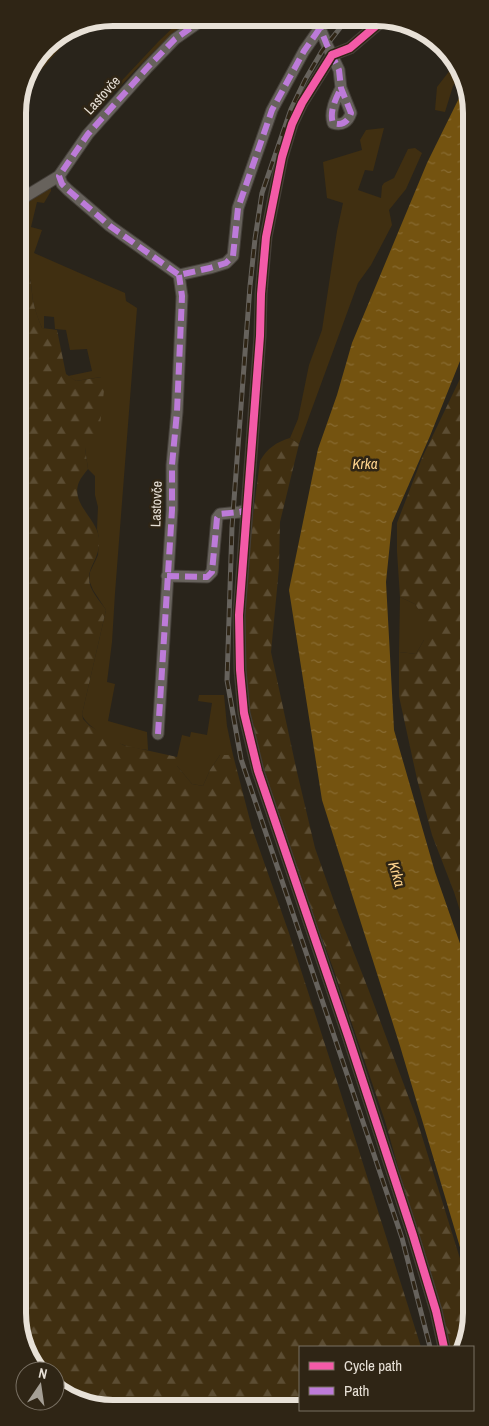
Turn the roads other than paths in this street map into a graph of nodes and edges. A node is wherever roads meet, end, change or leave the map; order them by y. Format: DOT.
graph roads {
  1 [pos="194,26"];
  2 [pos="318,26"];
  3 [pos="320,26"];
  4 [pos="376,26"];
  5 [pos="332,55"];
  6 [pos="341,88"];
  7 [pos="58,176"];
  8 [pos="26,195"];
  9 [pos="179,275"];
  10 [pos="247,509"];
  11 [pos="167,576"];
  12 [pos="158,734"];
  13 [pos="444,1346"];
  1 -- 7 [label="street, Lastovče"];
  2 -- 9 [label="street"];
  3 -- 5 [label="street"];
  4 -- 5 [label="street"];
  5 -- 6 [label="street"];
  5 -- 10 [label="street"];
  7 -- 8 [label="street"];
  7 -- 9 [label="street"];
  9 -- 11 [label="street, Lastovče"];
  10 -- 11 [label="street"];
  10 -- 13 [label="street"];
  11 -- 12 [label="street, Lastovče"];
}
